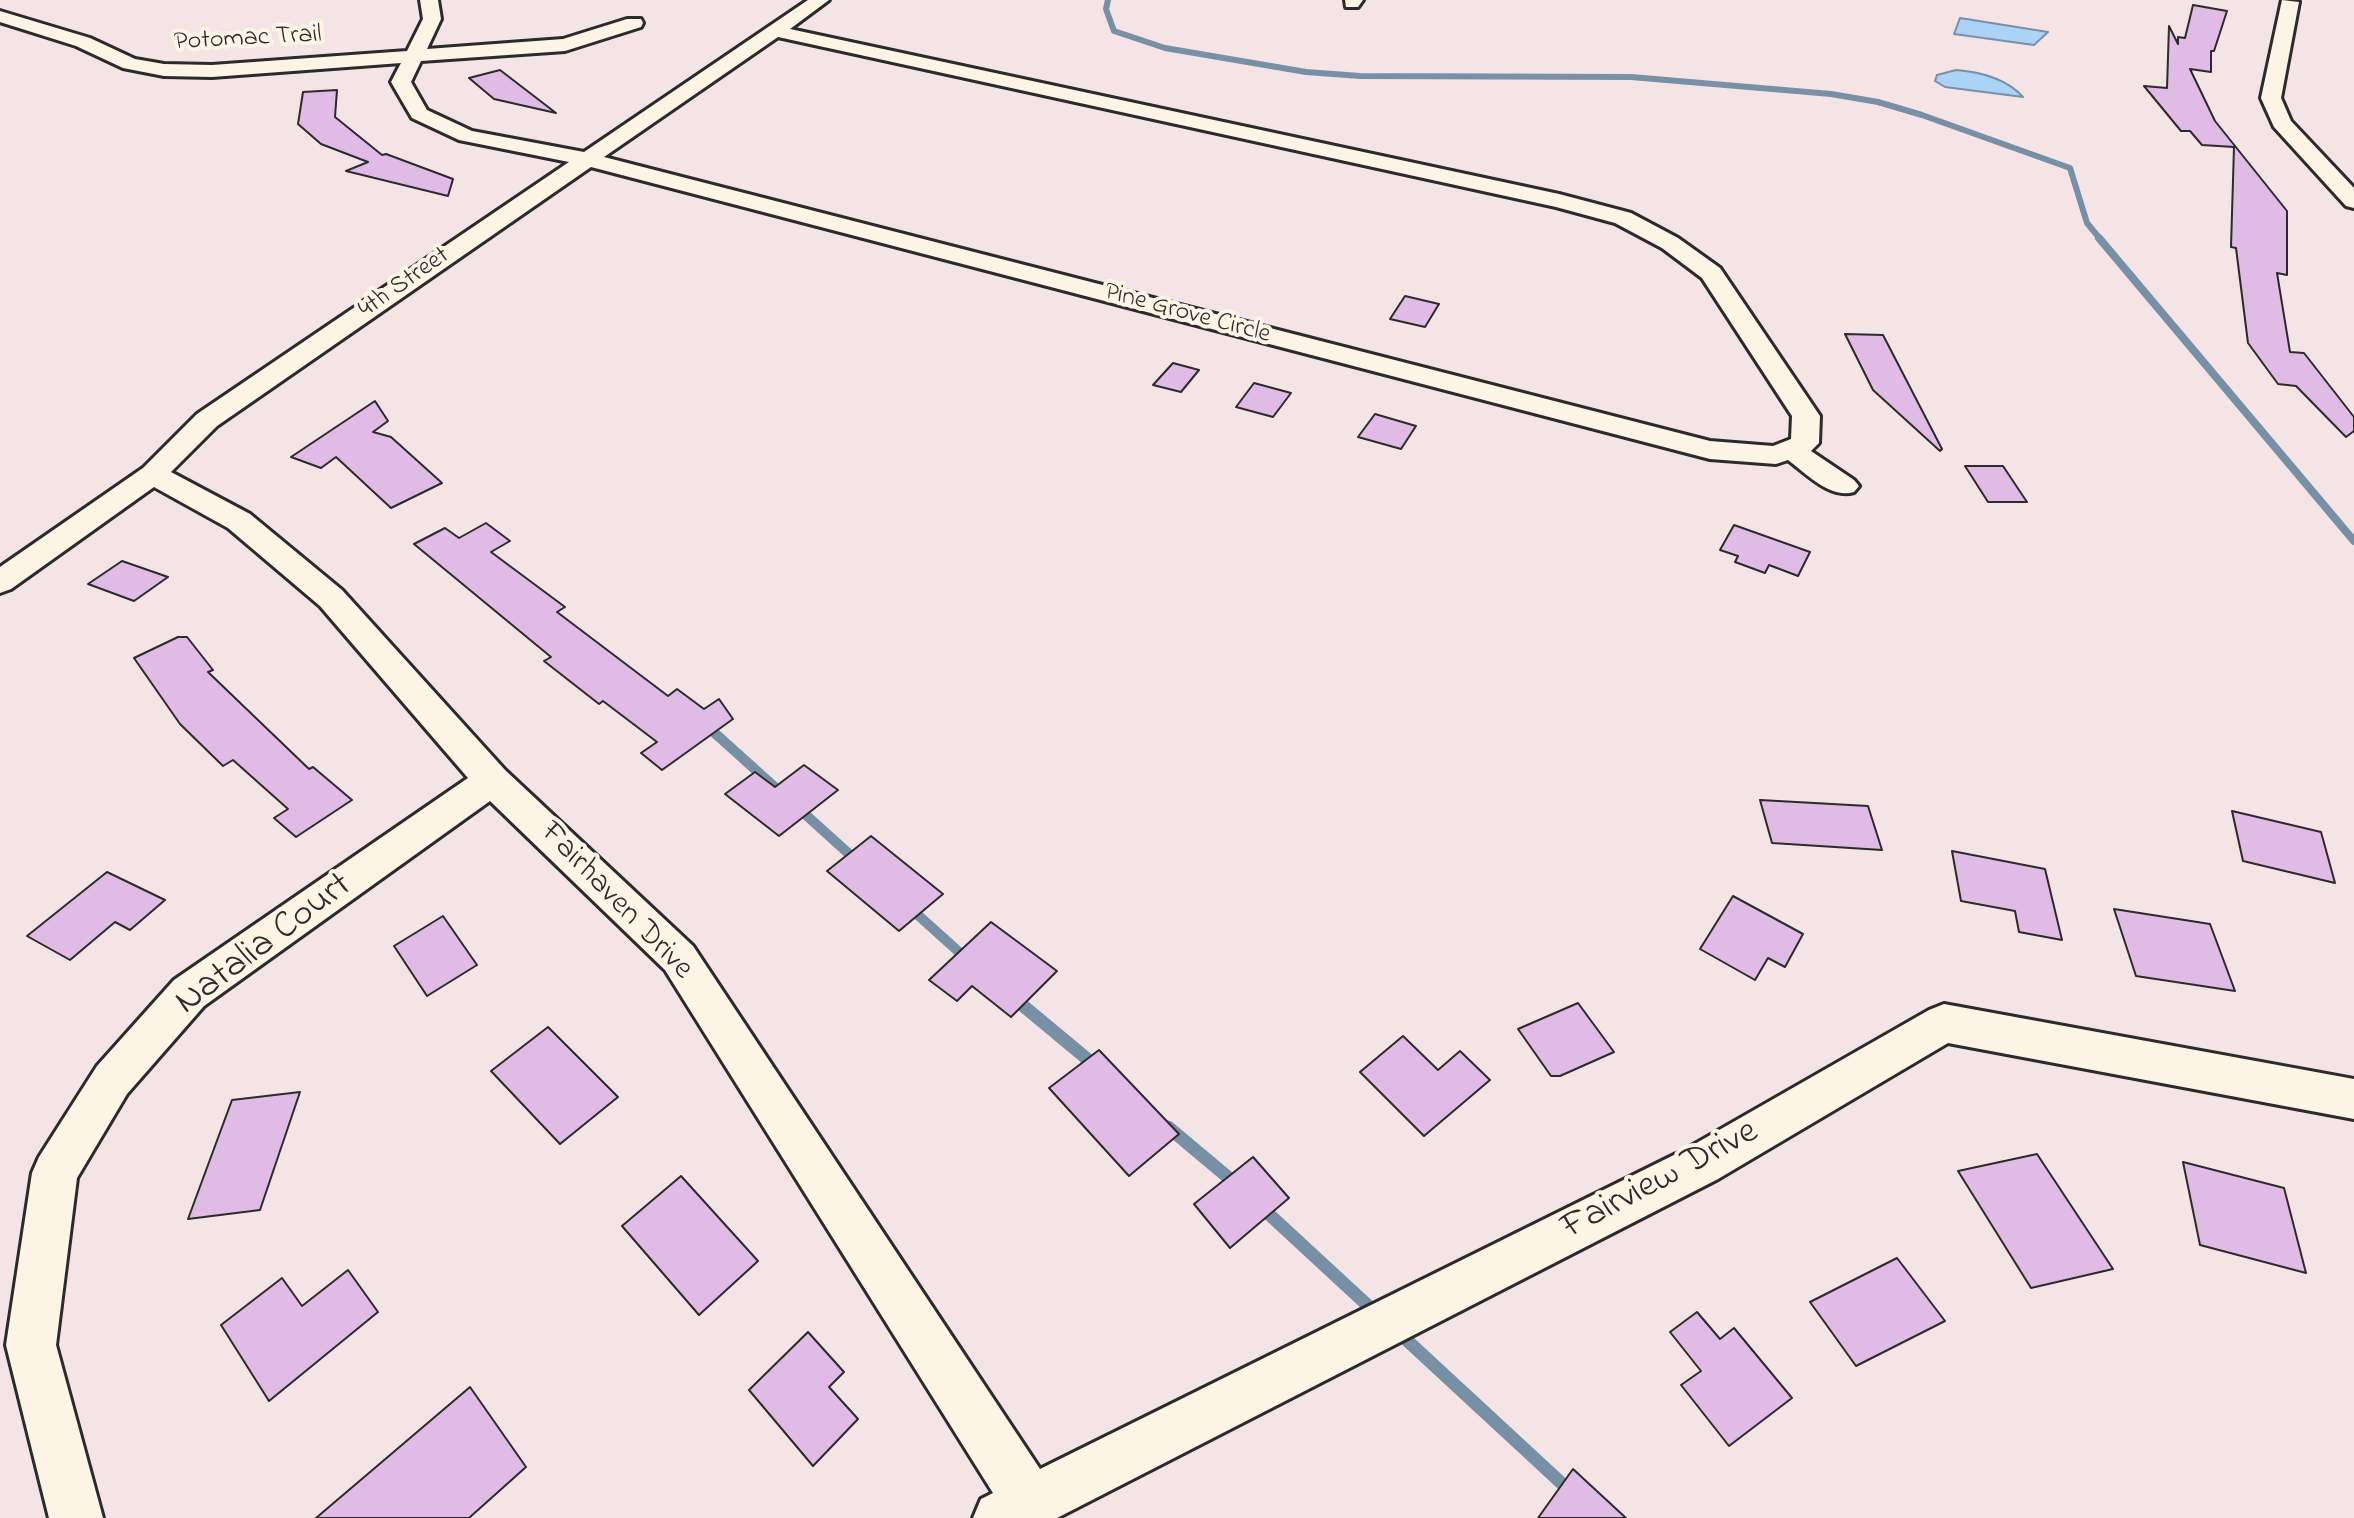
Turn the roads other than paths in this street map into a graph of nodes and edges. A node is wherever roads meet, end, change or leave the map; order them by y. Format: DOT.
graph roads {
  1 [pos="429,0"];
  2 [pos="820,0"];
  3 [pos="2290,2"];
  4 [pos="0,16"];
  5 [pos="634,23"];
  6 [pos="775,31"];
  7 [pos="412,56"];
  8 [pos="585,159"];
  9 [pos="2354,201"];
  10 [pos="1790,449"];
  11 [pos="153,474"];
  12 [pos="1844,486"];
  13 [pos="0,582"];
  14 [pos="492,780"];
  15 [pos="2354,1099"];
  16 [pos="1015,1510"];
  17 [pos="76,1518"];
  1 -- 7 [label="street"];
  2 -- 6 [label="street, 4th Street"];
  3 -- 9 [label="street"];
  4 -- 7 [label="street, Potomac Trail"];
  5 -- 7 [label="street, Potomac Trail"];
  6 -- 8 [label="street, 4th Street"];
  6 -- 10 [label="street"];
  7 -- 8 [label="street, Pine Grove Circle"];
  8 -- 10 [label="street, Pine Grove Circle"];
  8 -- 11 [label="street, 4th Street"];
  10 -- 12 [label="street"];
  11 -- 13 [label="street, 4th Street"];
  11 -- 14 [label="street, Fairhaven Drive"];
  14 -- 16 [label="street, Fairhaven Drive"];
  14 -- 17 [label="street, Natalia Court"];
  15 -- 16 [label="street, Fairview Drive"];
}
